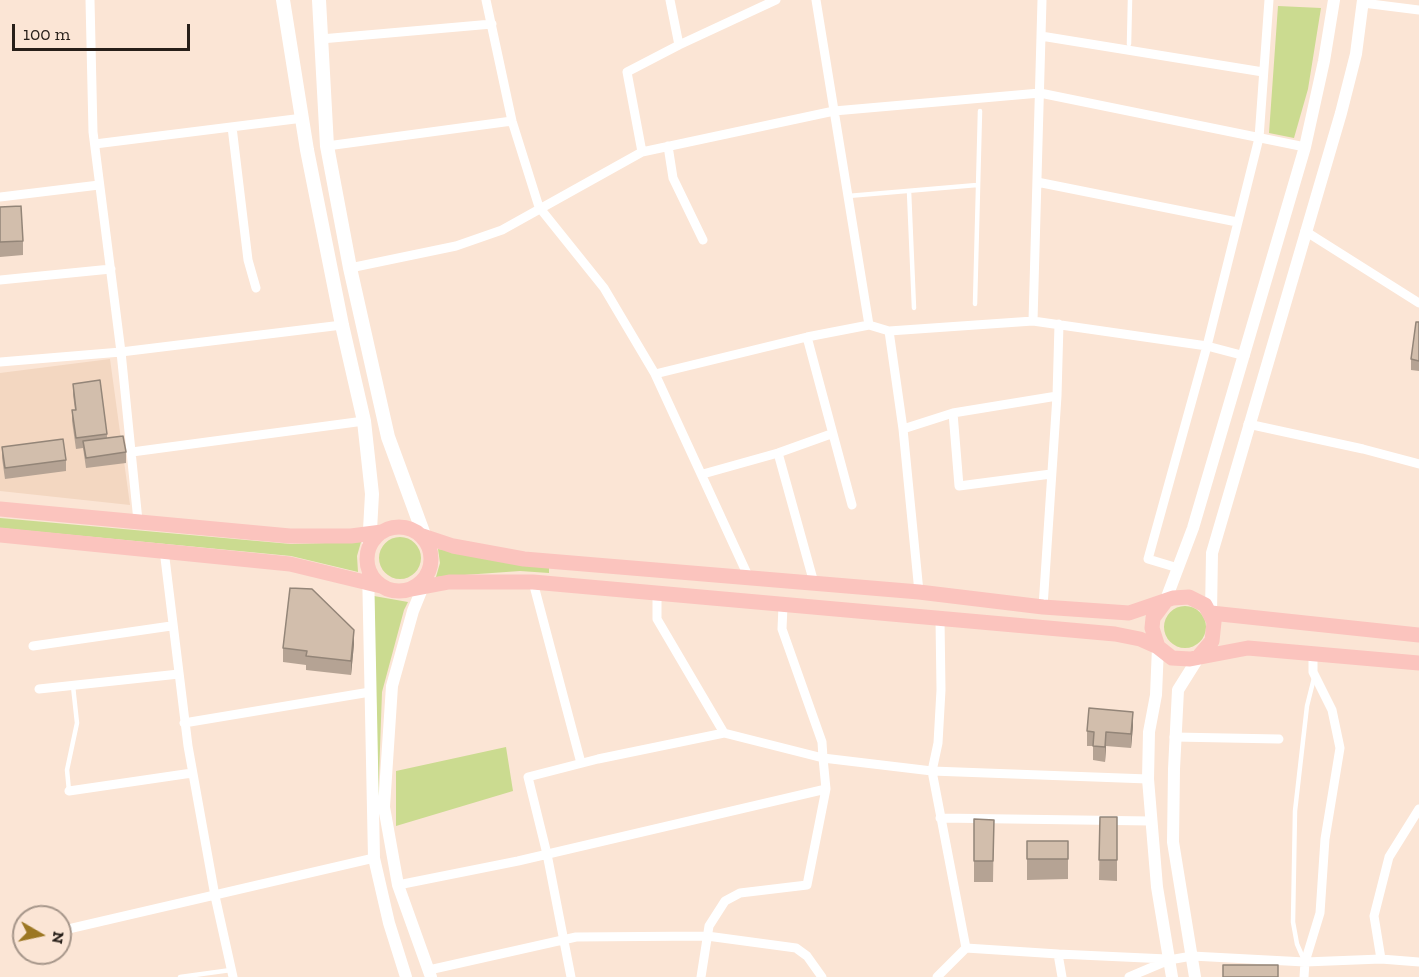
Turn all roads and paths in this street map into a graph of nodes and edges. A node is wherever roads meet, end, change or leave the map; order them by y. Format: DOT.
graph roads {
  1 [pos="90,0"];
  2 [pos="283,0"];
  3 [pos="319,0"];
  4 [pos="486,0"];
  5 [pos="669,0"];
  6 [pos="776,0"];
  7 [pos="816,0"];
  8 [pos="1042,0"];
  9 [pos="1130,0"];
  10 [pos="1269,0"];
  11 [pos="1334,0"];
  12 [pos="1363,2"];
  13 [pos="1419,10"];
  14 [pos="492,24"];
  15 [pos="1041,36"];
  16 [pos="321,39"];
  17 [pos="1129,44"];
  18 [pos="679,45"];
  19 [pos="1263,72"];
  20 [pos="1040,93"];
  21 [pos="834,111"];
  22 [pos="980,111"];
  23 [pos="303,118"];
  24 [pos="512,121"];
  25 [pos="232,127"];
  26 [pos="1259,138"];
  27 [pos="95,144"];
  28 [pos="327,146"];
  29 [pos="668,146"];
  30 [pos="1305,147"];
  31 [pos="642,152"];
  32 [pos="1037,182"];
  33 [pos="99,185"];
  34 [pos="977,185"];
  35 [pos="909,191"];
  36 [pos="848,196"];
  37 [pos="0,197"];
  38 [pos="539,207"];
  39 [pos="1237,222"];
  40 [pos="1305,231"];
  41 [pos="703,240"];
  42 [pos="111,268"];
  43 [pos="350,268"];
  44 [pos="0,280"];
  45 [pos="256,288"];
  46 [pos="1419,303"];
  47 [pos="975,304"];
  48 [pos="914,308"];
  49 [pos="1033,321"];
  50 [pos="1059,324"];
  51 [pos="342,325"];
  52 [pos="869,326"];
  53 [pos="889,331"];
  54 [pos="807,337"];
  55 [pos="1207,346"];
  56 [pos="121,352"];
  57 [pos="1245,356"];
  58 [pos="0,362"];
  59 [pos="655,374"];
  60 [pos="1057,396"];
  61 [pos="953,413"];
  62 [pos="364,421"];
  63 [pos="1248,424"];
  64 [pos="903,429"];
  65 [pos="831,434"];
  66 [pos="132,452"];
  67 [pos="778,453"];
  68 [pos="1419,464"];
  69 [pos="703,474"];
  70 [pos="1051,474"];
  71 [pos="852,505"];
  72 [pos="0,509"];
  73 [pos="138,521"];
  74 [pos="0,536"];
  75 [pos="374,538"];
  76 [pos="424,538"];
  77 [pos="164,550"];
  78 [pos="1178,568"];
  79 [pos="749,578"];
  80 [pos="372,579"];
  81 [pos="533,582"];
  82 [pos="421,583"];
  83 [pos="814,583"];
  84 [pos="919,592"];
  85 [pos="657,595"];
  86 [pos="1165,602"];
  87 [pos="783,606"];
  88 [pos="1043,607"];
  89 [pos="1211,613"];
  90 [pos="940,619"];
  91 [pos="171,626"];
  92 [pos="1419,635"];
  93 [pos="33,646"];
  94 [pos="1158,647"];
  95 [pos="1313,652"];
  96 [pos="1200,656"];
  97 [pos="1419,663"];
  98 [pos="179,674"];
  99 [pos="1314,675"];
  100 [pos="73,686"];
  101 [pos="39,689"];
  102 [pos="370,692"];
  103 [pos="184,723"];
  104 [pos="724,733"];
  105 [pos="1174,737"];
  106 [pos="1279,739"];
  107 [pos="823,758"];
  108 [pos="581,764"];
  109 [pos="932,771"];
  110 [pos="192,773"];
  111 [pos="1148,779"];
  112 [pos="826,789"];
  113 [pos="69,791"];
  114 [pos="1419,809"];
  115 [pos="940,818"];
  116 [pos="1150,821"];
  117 [pos="547,854"];
  118 [pos="374,858"];
  119 [pos="398,885"];
  120 [pos="215,896"];
  121 [pos="72,928"];
  122 [pos="707,936"];
  123 [pos="562,940"];
  124 [pos="966,948"];
  125 [pos="1058,954"];
  126 [pos="1192,956"];
  127 [pos="1381,959"];
  128 [pos="1169,960"];
  129 [pos="1305,962"];
  130 [pos="1419,962"];
  131 [pos="232,973"];
  132 [pos="430,974"];
  133 [pos="180,977"];
  134 [pos="406,977"];
  135 [pos="571,977"];
  136 [pos="700,977"];
  137 [pos="822,977"];
  138 [pos="937,977"];
  139 [pos="1062,977"];
  140 [pos="1129,977"];
  141 [pos="1172,977"];
  142 [pos="1195,977"];
  143 [pos="1304,977"];
  1 -- 27 [label="street"];
  2 -- 23 [label="main road"];
  3 -- 16 [label="main road"];
  4 -- 14 [label="street"];
  5 -- 18 [label="street"];
  6 -- 18 [label="street"];
  7 -- 21 [label="street"];
  8 -- 15 [label="street"];
  9 -- 17 [label="lane"];
  10 -- 19 [label="street"];
  11 -- 30 [label="street"];
  12 -- 13 [label="street"];
  12 -- 40 [label="street"];
  14 -- 16 [label="street"];
  14 -- 24 [label="street"];
  15 -- 19 [label="street"];
  15 -- 20 [label="street"];
  16 -- 28 [label="main road"];
  18 -- 31 [label="street"];
  19 -- 26 [label="street"];
  20 -- 21 [label="street"];
  20 -- 26 [label="street"];
  20 -- 32 [label="street"];
  21 -- 29 [label="street"];
  21 -- 36 [label="street"];
  22 -- 34 [label="lane"];
  23 -- 25 [label="street"];
  23 -- 51 [label="main road"];
  24 -- 28 [label="street"];
  24 -- 38 [label="street"];
  25 -- 27 [label="street"];
  25 -- 45 [label="street"];
  26 -- 30 [label="street"];
  26 -- 39 [label="street"];
  27 -- 33 [label="street"];
  28 -- 43 [label="main road"];
  29 -- 31 [label="street"];
  29 -- 41 [label="street"];
  30 -- 57 [label="street"];
  31 -- 38 [label="street"];
  32 -- 39 [label="street"];
  32 -- 49 [label="street"];
  33 -- 37 [label="street"];
  33 -- 42 [label="street"];
  34 -- 35 [label="lane"];
  34 -- 47 [label="lane"];
  35 -- 36 [label="lane"];
  35 -- 48 [label="lane"];
  36 -- 52 [label="street"];
  38 -- 43 [label="street"];
  38 -- 59 [label="street"];
  39 -- 55 [label="street"];
  40 -- 46 [label="street"];
  40 -- 63 [label="street"];
  42 -- 44 [label="street"];
  42 -- 56 [label="street"];
  43 -- 76 [label="main road"];
  49 -- 50 [label="street"];
  49 -- 53 [label="street"];
  50 -- 55 [label="street"];
  50 -- 60 [label="street"];
  51 -- 56 [label="street"];
  51 -- 62 [label="main road"];
  52 -- 53 [label="street"];
  52 -- 54 [label="street"];
  53 -- 64 [label="street"];
  54 -- 59 [label="street"];
  54 -- 65 [label="street"];
  55 -- 57 [label="street"];
  55 -- 78 [label="street"];
  56 -- 58 [label="street"];
  56 -- 66 [label="street"];
  57 -- 78 [label="street"];
  59 -- 69 [label="street"];
  60 -- 61 [label="street"];
  60 -- 70 [label="street"];
  61 -- 64 [label="street"];
  61 -- 70 [label="street"];
  62 -- 66 [label="street"];
  62 -- 75 [label="main road"];
  63 -- 68 [label="street"];
  63 -- 89 [label="street"];
  64 -- 84 [label="street"];
  65 -- 67 [label="street"];
  65 -- 71 [label="street"];
  66 -- 73 [label="street"];
  67 -- 69 [label="street"];
  67 -- 83 [label="street"];
  69 -- 79 [label="street"];
  70 -- 88 [label="street"];
  72 -- 73 [label="main road"];
  73 -- 75 [label="main road"];
  74 -- 77 [label="main road"];
  75 -- 76 [label="main road"];
  75 -- 80 [label="main road"];
  76 -- 79 [label="main road"];
  76 -- 82 [label="main road"];
  77 -- 80 [label="main road"];
  77 -- 91 [label="street"];
  78 -- 86 [label="street"];
  79 -- 83 [label="main road"];
  80 -- 82 [label="main road"];
  80 -- 102 [label="street"];
  81 -- 82 [label="main road"];
  81 -- 85 [label="main road"];
  81 -- 108 [label="street"];
  82 -- 119 [label="street"];
  83 -- 84 [label="main road"];
  84 -- 88 [label="main road"];
  85 -- 87 [label="main road"];
  85 -- 104 [label="street"];
  86 -- 88 [label="main road"];
  86 -- 89 [label="main road"];
  86 -- 94 [label="main road"];
  87 -- 90 [label="main road"];
  87 -- 107 [label="street"];
  89 -- 92 [label="main road"];
  89 -- 96 [label="main road"];
  90 -- 94 [label="main road"];
  90 -- 109 [label="street"];
  91 -- 93 [label="street"];
  91 -- 98 [label="street"];
  94 -- 96 [label="main road"];
  94 -- 111 [label="street"];
  95 -- 96 [label="main road"];
  95 -- 97 [label="main road"];
  95 -- 99 [label="street"];
  96 -- 105 [label="street"];
  98 -- 100 [label="street"];
  98 -- 103 [label="street"];
  99 -- 129 [label="lane"];
  99 -- 129 [label="street"];
  100 -- 101 [label="street"];
  100 -- 113 [label="lane"];
  102 -- 103 [label="street"];
  102 -- 118 [label="street"];
  103 -- 110 [label="street"];
  104 -- 107 [label="street"];
  104 -- 108 [label="street"];
  105 -- 106 [label="street"];
  105 -- 126 [label="street"];
  107 -- 109 [label="street"];
  107 -- 112 [label="street"];
  108 -- 117 [label="street"];
  109 -- 111 [label="street"];
  109 -- 115 [label="street"];
  110 -- 113 [label="street"];
  110 -- 120 [label="street"];
  111 -- 116 [label="street"];
  112 -- 117 [label="street"];
  112 -- 122 [label="street"];
  114 -- 127 [label="street"];
  115 -- 116 [label="street"];
  115 -- 124 [label="street"];
  116 -- 128 [label="street"];
  117 -- 119 [label="street"];
  117 -- 123 [label="street"];
  118 -- 120 [label="street"];
  118 -- 134 [label="street"];
  119 -- 132 [label="street"];
  120 -- 121 [label="street"];
  120 -- 131 [label="street"];
  122 -- 123 [label="street"];
  122 -- 136 [label="street"];
  122 -- 137 [label="street"];
  123 -- 132 [label="street"];
  123 -- 135 [label="street"];
  124 -- 125 [label="street"];
  124 -- 138 [label="street"];
  125 -- 128 [label="street"];
  125 -- 139 [label="street"];
  126 -- 128 [label="street"];
  126 -- 129 [label="street"];
  126 -- 142 [label="street"];
  127 -- 129 [label="street"];
  127 -- 130 [label="street"];
  128 -- 140 [label="street"];
  128 -- 141 [label="street"];
  129 -- 143 [label="street"];
  131 -- 133 [label="lane"];
}
